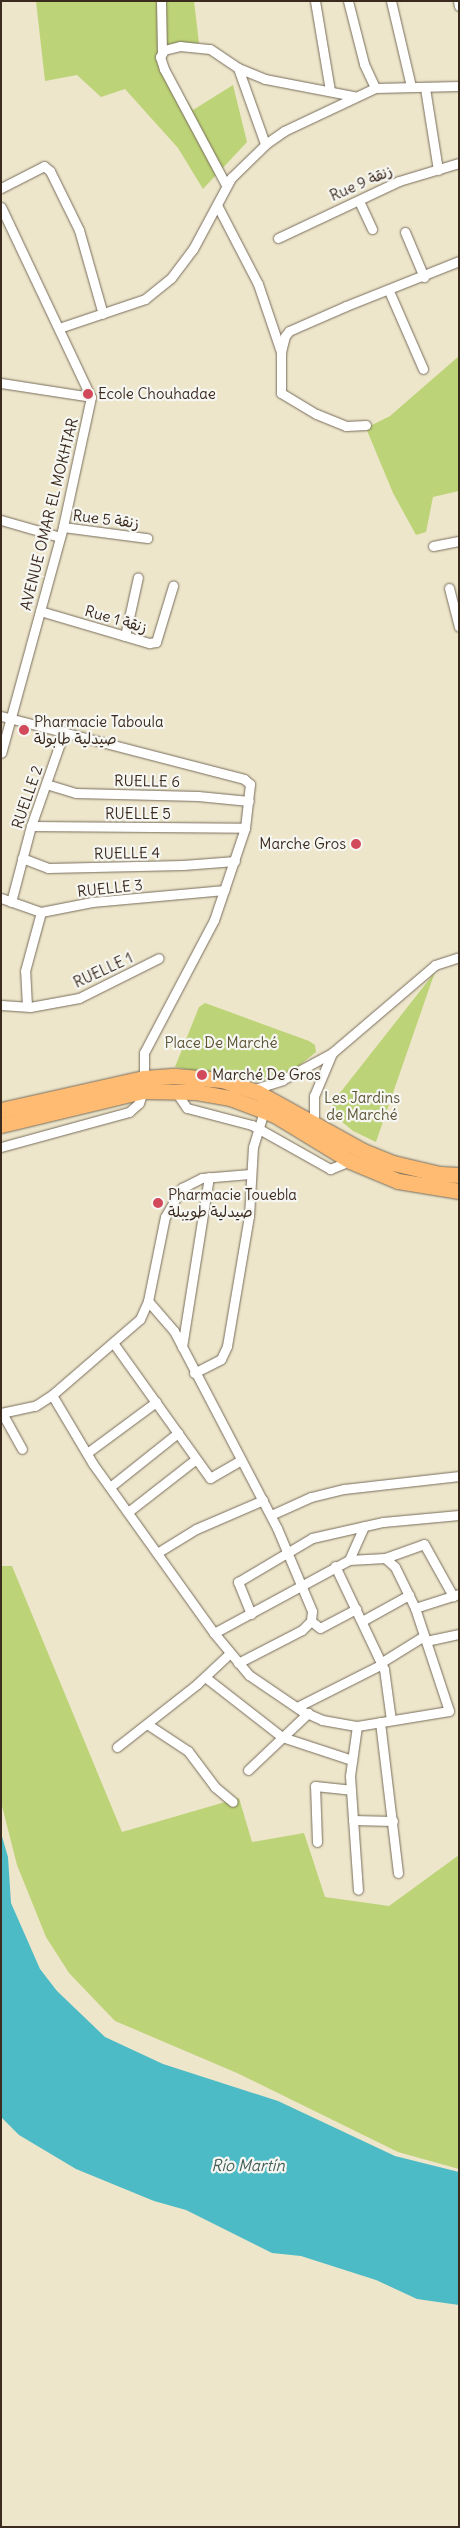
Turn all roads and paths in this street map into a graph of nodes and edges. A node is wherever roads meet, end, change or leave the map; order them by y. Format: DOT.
graph roads {
  1 [pos="161,1"];
  2 [pos="315,1"];
  3 [pos="348,1"];
  4 [pos="391,1"];
  5 [pos="458,1"];
  6 [pos="459,6"];
  7 [pos="162,53"];
  8 [pos="238,68"];
  9 [pos="411,86"];
  10 [pos="459,86"];
  11 [pos="375,88"];
  12 [pos="425,88"];
  13 [pos="330,91"];
  14 [pos="353,96"];
  15 [pos="266,144"];
  16 [pos="459,163"];
  17 [pos="438,170"];
  18 [pos="226,185"];
  19 [pos="1,188"];
  20 [pos="359,201"];
  21 [pos="217,205"];
  22 [pos="1,207"];
  23 [pos="372,229"];
  24 [pos="406,232"];
  25 [pos="278,238"];
  26 [pos="459,261"];
  27 [pos="424,277"];
  28 [pos="389,291"];
  29 [pos="102,314"];
  30 [pos="59,328"];
  31 [pos="281,352"];
  32 [pos="423,368"];
  33 [pos="1,383"];
  34 [pos="91,396"];
  35 [pos="366,425"];
  36 [pos="1,520"];
  37 [pos="62,528"];
  38 [pos="60,537"];
  39 [pos="147,538"];
  40 [pos="459,541"];
  41 [pos="433,546"];
  42 [pos="138,577"];
  43 [pos="173,586"];
  44 [pos="449,588"];
  45 [pos="40,611"];
  46 [pos="459,627"];
  47 [pos="125,636"];
  48 [pos="6,717"];
  49 [pos="64,732"];
  50 [pos="1,753"];
  51 [pos="46,784"];
  52 [pos="249,801"];
  53 [pos="31,826"];
  54 [pos="245,828"];
  55 [pos="22,858"];
  56 [pos="235,860"];
  57 [pos="224,890"];
  58 [pos="1,898"];
  59 [pos="11,902"];
  60 [pos="41,912"];
  61 [pos="459,957"];
  62 [pos="160,958"];
  63 [pos="1,1005"];
  64 [pos="27,1006"];
  65 [pos="332,1053"];
  66 [pos="144,1084"];
  67 [pos="246,1087"];
  68 [pos="174,1089"];
  69 [pos="1,1110"];
  70 [pos="264,1110"];
  71 [pos="1,1126"];
  72 [pos="308,1127"];
  73 [pos="257,1128"];
  74 [pos="1,1147"];
  75 [pos="350,1161"];
  76 [pos="250,1174"];
  77 [pos="459,1174"];
  78 [pos="209,1177"];
  79 [pos="459,1191"];
  80 [pos="148,1301"];
  81 [pos="114,1344"];
  82 [pos="182,1347"];
  83 [pos="194,1373"];
  84 [pos="52,1395"];
  85 [pos="156,1402"];
  86 [pos="2,1413"];
  87 [pos="178,1434"];
  88 [pos="22,1449"];
  89 [pos="87,1453"];
  90 [pos="196,1459"];
  91 [pos="242,1460"];
  92 [pos="459,1476"];
  93 [pos="110,1488"];
  94 [pos="263,1500"];
  95 [pos="128,1512"];
  96 [pos="271,1515"];
  97 [pos="459,1515"];
  98 [pos="364,1526"];
  99 [pos="288,1552"];
  100 [pos="158,1553"];
  101 [pos="385,1558"];
  102 [pos="349,1560"];
  103 [pos="335,1566"];
  104 [pos="302,1588"];
  105 [pos="410,1595"];
  106 [pos="456,1595"];
  107 [pos="415,1608"];
  108 [pos="356,1609"];
  109 [pos="251,1614"];
  110 [pos="311,1621"];
  111 [pos="362,1621"];
  112 [pos="214,1633"];
  113 [pos="459,1634"];
  114 [pos="425,1639"];
  115 [pos="230,1653"];
  116 [pos="238,1663"];
  117 [pos="382,1663"];
  118 [pos="205,1677"];
  119 [pos="296,1707"];
  120 [pos="454,1710"];
  121 [pos="308,1713"];
  122 [pos="392,1720"];
  123 [pos="380,1722"];
  124 [pos="147,1724"];
  125 [pos="357,1726"];
  126 [pos="282,1737"];
  127 [pos="117,1747"];
  128 [pos="352,1760"];
  129 [pos="248,1770"];
  130 [pos="351,1790"];
  131 [pos="233,1802"];
  132 [pos="353,1820"];
  133 [pos="393,1821"];
  134 [pos="316,1842"];
  135 [pos="398,1872"];
  136 [pos="358,1890"];
  1 -- 7 [label="street"];
  2 -- 13 [label="street"];
  3 -- 11 [label="street"];
  4 -- 9 [label="street"];
  5 -- 6 [label="street"];
  7 -- 8 [label="street"];
  7 -- 18 [label="street"];
  8 -- 13 [label="street"];
  8 -- 15 [label="street"];
  9 -- 11 [label="street"];
  9 -- 12 [label="street"];
  10 -- 12 [label="street"];
  11 -- 14 [label="street"];
  12 -- 17 [label="street"];
  13 -- 14 [label="street"];
  14 -- 15 [label="street"];
  15 -- 18 [label="street"];
  16 -- 17 [label="street, Rue 9 زنقة"];
  17 -- 20 [label="street, Rue 9 زنقة"];
  18 -- 21 [label="street"];
  19 -- 29 [label="street"];
  20 -- 23 [label="street"];
  20 -- 25 [label="street, Rue 9 زنقة"];
  21 -- 29 [label="street"];
  21 -- 31 [label="street"];
  22 -- 30 [label="street"];
  24 -- 27 [label="street"];
  26 -- 27 [label="street"];
  27 -- 28 [label="street"];
  28 -- 31 [label="street"];
  28 -- 32 [label="street"];
  29 -- 30 [label="street"];
  30 -- 34 [label="street"];
  31 -- 35 [label="street"];
  33 -- 34 [label="street"];
  34 -- 37 [label="street, AVENUE OMAR EL MOKHTAR"];
  36 -- 38 [label="street"];
  37 -- 38 [label="street, AVENUE OMAR EL MOKHTAR"];
  37 -- 39 [label="street, Rue 5 زنقة"];
  38 -- 45 [label="street, AVENUE OMAR EL MOKHTAR"];
  40 -- 41 [label="street"];
  42 -- 47 [label="street"];
  43 -- 47 [label="street, Rue 1 زنقة"];
  44 -- 46 [label="street"];
  45 -- 47 [label="street, Rue 1 زنقة"];
  45 -- 48 [label="street, AVENUE OMAR EL MOKHTAR"];
  48 -- 49 [label="street"];
  48 -- 50 [label="street, AVENUE OMAR EL MOKHTAR"];
  49 -- 51 [label="street, RUELLE 2"];
  49 -- 52 [label="street"];
  51 -- 52 [label="street, RUELLE 6"];
  51 -- 53 [label="street, RUELLE 2"];
  52 -- 54 [label="street"];
  53 -- 54 [label="street, RUELLE 5"];
  53 -- 55 [label="street, RUELLE 2"];
  54 -- 56 [label="street"];
  55 -- 56 [label="street, RUELLE 4"];
  55 -- 59 [label="street, RUELLE 2"];
  56 -- 57 [label="street"];
  57 -- 60 [label="street, RUELLE 3"];
  57 -- 66 [label="street"];
  58 -- 59 [label="street, RUELLE 3"];
  59 -- 60 [label="street, RUELLE 3"];
  60 -- 64 [label="street"];
  61 -- 65 [label="street"];
  62 -- 64 [label="street, RUELLE 1"];
  63 -- 64 [label="street, RUELLE 1"];
  65 -- 67 [label="street"];
  65 -- 72 [label="street"];
  66 -- 67 [label="highway"];
  66 -- 68 [label="highway"];
  66 -- 69 [label="highway"];
  66 -- 71 [label="highway"];
  66 -- 74 [label="street"];
  67 -- 72 [label="highway"];
  68 -- 70 [label="highway"];
  68 -- 73 [label="street"];
  70 -- 72 [label="highway"];
  70 -- 73 [label="street"];
  72 -- 75 [label="highway"];
  72 -- 77 [label="highway"];
  73 -- 75 [label="street"];
  73 -- 76 [label="street"];
  75 -- 79 [label="highway"];
  76 -- 78 [label="street"];
  76 -- 83 [label="street"];
  78 -- 80 [label="street"];
  78 -- 82 [label="street"];
  80 -- 81 [label="street"];
  80 -- 82 [label="street"];
  81 -- 84 [label="street"];
  81 -- 85 [label="street"];
  82 -- 83 [label="street"];
  83 -- 91 [label="street"];
  84 -- 86 [label="street"];
  84 -- 89 [label="street"];
  85 -- 87 [label="street"];
  85 -- 89 [label="street"];
  86 -- 88 [label="street"];
  87 -- 90 [label="street"];
  87 -- 93 [label="street"];
  89 -- 93 [label="street"];
  90 -- 91 [label="street"];
  90 -- 95 [label="street"];
  91 -- 94 [label="street"];
  92 -- 96 [label="street"];
  93 -- 95 [label="street"];
  94 -- 96 [label="street"];
  94 -- 100 [label="street"];
  95 -- 100 [label="street"];
  96 -- 99 [label="street"];
  97 -- 98 [label="street"];
  98 -- 99 [label="street"];
  98 -- 102 [label="street"];
  99 -- 104 [label="street"];
  99 -- 109 [label="street"];
  100 -- 112 [label="street"];
  101 -- 102 [label="street"];
  101 -- 105 [label="street"];
  101 -- 106 [label="street"];
  102 -- 103 [label="street"];
  103 -- 104 [label="street"];
  103 -- 108 [label="street"];
  104 -- 109 [label="street"];
  104 -- 110 [label="street"];
  105 -- 107 [label="street"];
  105 -- 111 [label="street"];
  106 -- 107 [label="street"];
  107 -- 114 [label="street"];
  108 -- 110 [label="street"];
  108 -- 111 [label="street"];
  109 -- 112 [label="street"];
  110 -- 116 [label="street"];
  111 -- 117 [label="street"];
  112 -- 115 [label="street"];
  113 -- 114 [label="street"];
  114 -- 117 [label="street"];
  114 -- 120 [label="street"];
  115 -- 116 [label="street"];
  115 -- 118 [label="street"];
  116 -- 119 [label="street"];
  117 -- 119 [label="street"];
  117 -- 122 [label="street"];
  118 -- 124 [label="street"];
  118 -- 126 [label="street"];
  119 -- 121 [label="street"];
  120 -- 122 [label="street"];
  121 -- 125 [label="street"];
  121 -- 126 [label="street"];
  122 -- 123 [label="street"];
  123 -- 125 [label="street"];
  123 -- 133 [label="street"];
  124 -- 127 [label="street"];
  124 -- 131 [label="street"];
  125 -- 128 [label="street"];
  126 -- 128 [label="street"];
  126 -- 129 [label="street"];
  128 -- 130 [label="street"];
  130 -- 132 [label="street"];
  130 -- 134 [label="street"];
  132 -- 133 [label="street"];
  132 -- 136 [label="street"];
  133 -- 135 [label="street"];
}
